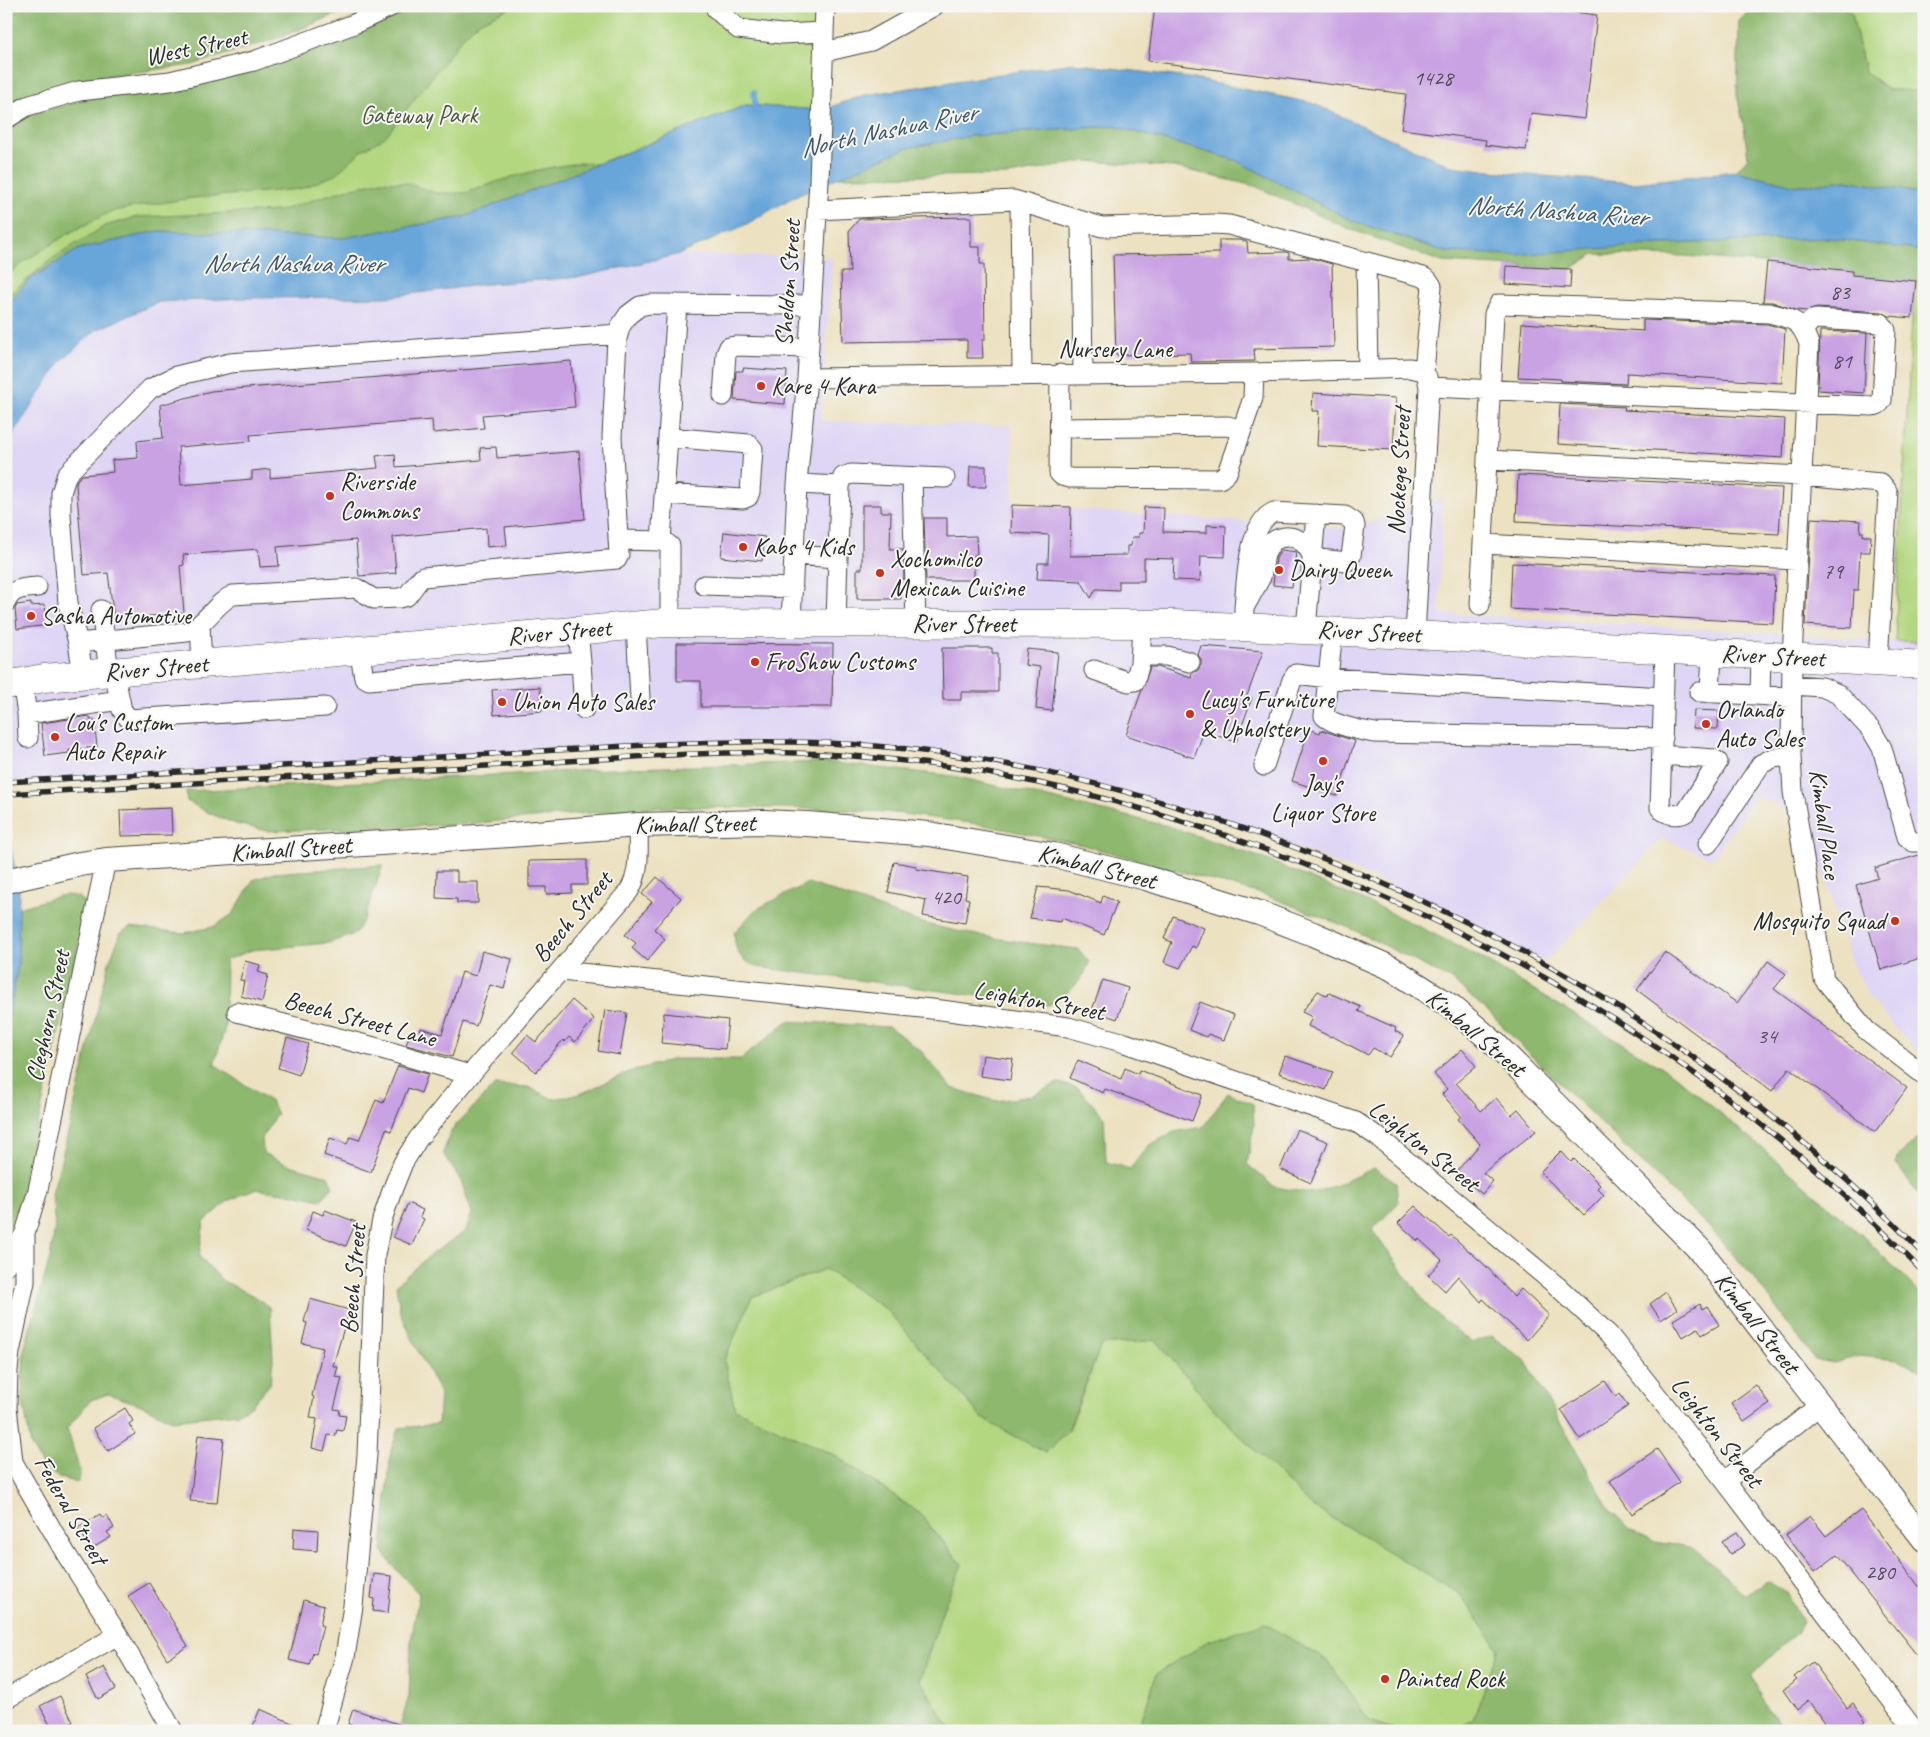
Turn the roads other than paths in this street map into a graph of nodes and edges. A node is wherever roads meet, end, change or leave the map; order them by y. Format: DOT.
graph roads {
  1 [pos="392,6"];
  2 [pos="716,6"];
  3 [pos="825,6"];
  4 [pos="934,6"];
  5 [pos="824,32"];
  6 [pos="824,52"];
  7 [pos="6,120"];
  8 [pos="1020,202"];
  9 [pos="818,210"];
  10 [pos="1081,222"];
  11 [pos="1366,262"];
  12 [pos="677,304"];
  13 [pos="812,305"];
  14 [pos="1804,330"];
  15 [pos="618,334"];
  16 [pos="809,348"];
  17 [pos="1368,370"];
  18 [pos="1254,373"];
  19 [pos="1022,374"];
  20 [pos="1060,374"];
  21 [pos="1083,374"];
  22 [pos="807,378"];
  23 [pos="1426,379"];
  24 [pos="1490,390"];
  25 [pos="723,396"];
  26 [pos="1805,404"];
  27 [pos="1060,428"];
  28 [pos="1242,430"];
  29 [pos="668,438"];
  30 [pos="1487,460"];
  31 [pos="1801,476"];
  32 [pos="912,477"];
  33 [pos="945,478"];
  34 [pos="797,484"];
  35 [pos="840,486"];
  36 [pos="664,494"];
  37 [pos="1316,514"];
  38 [pos="618,540"];
  39 [pos="661,541"];
  40 [pos="1483,544"];
  41 [pos="794,555"];
  42 [pos="838,558"];
  43 [pos="1312,558"];
  44 [pos="1796,560"];
  45 [pos="704,585"];
  46 [pos="37,586"];
  47 [pos="793,588"];
  48 [pos="6,602"];
  49 [pos="1480,605"];
  50 [pos="101,610"];
  51 [pos="1244,617"];
  52 [pos="670,623"];
  53 [pos="792,623"];
  54 [pos="200,624"];
  55 [pos="836,624"];
  56 [pos="916,624"];
  57 [pos="1142,624"];
  58 [pos="636,625"];
  59 [pos="578,630"];
  60 [pos="1320,630"];
  61 [pos="1415,635"];
  62 [pos="519,636"];
  63 [pos="105,640"];
  64 [pos="466,640"];
  65 [pos="78,643"];
  66 [pos="401,646"];
  67 [pos="359,650"];
  68 [pos="1665,650"];
  69 [pos="1712,652"];
  70 [pos="1761,655"];
  71 [pos="1141,656"];
  72 [pos="1792,657"];
  73 [pos="1878,661"];
  74 [pos="581,662"];
  75 [pos="1190,662"];
  76 [pos="202,664"];
  77 [pos="1924,665"];
  78 [pos="521,667"];
  79 [pos="1094,670"];
  80 [pos="468,671"];
  81 [pos="102,673"];
  82 [pos="404,677"];
  83 [pos="1328,678"];
  84 [pos="14,683"];
  85 [pos="1792,691"];
  86 [pos="1760,695"];
  87 [pos="1664,696"];
  88 [pos="640,698"];
  89 [pos="120,700"];
  90 [pos="325,707"];
  91 [pos="584,709"];
  92 [pos="27,714"];
  93 [pos="28,738"];
  94 [pos="1791,756"];
  95 [pos="1264,766"];
  96 [pos="638,825"];
  97 [pos="1924,842"];
  98 [pos="1708,844"];
  99 [pos="106,860"];
  100 [pos="14,879"];
  101 [pos="561,971"];
  102 [pos="237,1012"];
  103 [pos="470,1075"];
  104 [pos="1924,1075"];
  105 [pos="25,1233"];
  106 [pos="6,1265"];
  107 [pos="1820,1405"];
  108 [pos="9,1464"];
  109 [pos="1725,1481"];
  110 [pos="1924,1539"];
  111 [pos="118,1635"];
  112 [pos="6,1699"];
  113 [pos="173,1731"];
  114 [pos="324,1731"];
  115 [pos="1915,1731"];
  1 -- 7 [label="street, West Street"];
  2 -- 5 [label="street"];
  3 -- 5 [label="street, Sheldon Street"];
  4 -- 6 [label="street"];
  5 -- 6 [label="street, Sheldon Street"];
  6 -- 9 [label="street, Sheldon Street"];
  8 -- 9 [label="street"];
  8 -- 10 [label="street"];
  8 -- 19 [label="street"];
  9 -- 13 [label="street, Sheldon Street"];
  10 -- 11 [label="street"];
  10 -- 21 [label="street"];
  11 -- 17 [label="street"];
  11 -- 23 [label="street, Nockege Street"];
  12 -- 13 [label="street"];
  12 -- 15 [label="street"];
  12 -- 29 [label="street"];
  13 -- 16 [label="street, Sheldon Street"];
  14 -- 24 [label="street"];
  14 -- 26 [label="street, Kimball Place"];
  14 -- 26 [label="street, Nursery Lane"];
  15 -- 38 [label="street"];
  15 -- 65 [label="street"];
  16 -- 22 [label="street, Sheldon Street"];
  16 -- 25 [label="street"];
  17 -- 18 [label="street, Nursery Lane"];
  17 -- 23 [label="street, Nursery Lane"];
  18 -- 21 [label="street, Nursery Lane"];
  18 -- 28 [label="street"];
  19 -- 20 [label="street, Nursery Lane"];
  19 -- 22 [label="street, Nursery Lane"];
  20 -- 21 [label="street, Nursery Lane"];
  20 -- 27 [label="street"];
  22 -- 34 [label="street, Sheldon Street"];
  23 -- 24 [label="street, Nursery Lane"];
  23 -- 61 [label="street, Nockege Street"];
  24 -- 26 [label="street, Nursery Lane"];
  24 -- 30 [label="street"];
  26 -- 31 [label="street, Kimball Place"];
  27 -- 28 [label="street"];
  27 -- 28 [label="street"];
  29 -- 36 [label="street"];
  29 -- 36 [label="street"];
  30 -- 31 [label="street"];
  30 -- 40 [label="street"];
  31 -- 44 [label="street, Kimball Place"];
  31 -- 73 [label="street"];
  32 -- 33 [label="street"];
  32 -- 35 [label="street"];
  32 -- 56 [label="street"];
  34 -- 35 [label="street"];
  34 -- 41 [label="street, Sheldon Street"];
  35 -- 42 [label="street"];
  36 -- 39 [label="street"];
  37 -- 43 [label="street"];
  37 -- 43 [label="street"];
  37 -- 51 [label="street"];
  38 -- 39 [label="street"];
  38 -- 54 [label="street"];
  39 -- 52 [label="street"];
  40 -- 44 [label="street"];
  40 -- 49 [label="street"];
  41 -- 42 [label="street"];
  41 -- 47 [label="street, Sheldon Street"];
  42 -- 55 [label="street"];
  43 -- 51 [label="street"];
  43 -- 60 [label="street"];
  44 -- 72 [label="street, Kimball Place"];
  45 -- 47 [label="street"];
  46 -- 48 [label="street"];
  47 -- 53 [label="street, Sheldon Street"];
  50 -- 63 [label="street"];
  51 -- 57 [label="highway, River Street"];
  51 -- 60 [label="highway, River Street"];
  52 -- 53 [label="highway, River Street"];
  52 -- 58 [label="highway, River Street"];
  53 -- 55 [label="highway, River Street"];
  54 -- 63 [label="street"];
  54 -- 76 [label="street"];
  55 -- 56 [label="highway, River Street"];
  56 -- 57 [label="highway, River Street"];
  57 -- 71 [label="street"];
  58 -- 59 [label="highway, River Street"];
  58 -- 88 [label="street"];
  59 -- 62 [label="highway, River Street"];
  59 -- 74 [label="street"];
  60 -- 61 [label="highway, River Street"];
  60 -- 83 [label="street"];
  61 -- 68 [label="highway, River Street"];
  62 -- 64 [label="highway, River Street"];
  62 -- 78 [label="street"];
  63 -- 65 [label="street"];
  63 -- 81 [label="street"];
  64 -- 66 [label="highway, River Street"];
  64 -- 80 [label="street"];
  65 -- 81 [label="street"];
  66 -- 67 [label="highway, River Street"];
  66 -- 82 [label="street"];
  67 -- 76 [label="highway, River Street"];
  67 -- 82 [label="street"];
  68 -- 69 [label="highway, River Street"];
  68 -- 87 [label="street"];
  69 -- 70 [label="highway, River Street"];
  69 -- 86 [label="street"];
  70 -- 72 [label="highway, River Street"];
  70 -- 86 [label="street"];
  71 -- 75 [label="street"];
  71 -- 79 [label="street"];
  72 -- 73 [label="highway, River Street"];
  72 -- 85 [label="street, Kimball Place"];
  73 -- 77 [label="highway, River Street"];
  74 -- 78 [label="street"];
  74 -- 91 [label="street"];
  76 -- 81 [label="highway, River Street"];
  78 -- 80 [label="street"];
  80 -- 82 [label="street"];
  81 -- 84 [label="highway, River Street"];
  81 -- 89 [label="street"];
  83 -- 87 [label="street"];
  83 -- 87 [label="street"];
  83 -- 95 [label="street"];
  84 -- 92 [label="street"];
  85 -- 86 [label="street"];
  85 -- 94 [label="street, Kimball Place"];
  85 -- 97 [label="street"];
  89 -- 90 [label="street"];
  89 -- 92 [label="street"];
  92 -- 93 [label="street"];
  94 -- 98 [label="street"];
  94 -- 104 [label="street, Kimball Place"];
  96 -- 99 [label="main road, Kimball Street"];
  96 -- 101 [label="street, Beech Street"];
  96 -- 107 [label="main road, Kimball Street"];
  99 -- 100 [label="main road, Kimball Street"];
  99 -- 105 [label="street, Cleghorn Street"];
  101 -- 103 [label="street, Beech Street"];
  101 -- 109 [label="street, Leighton Street"];
  102 -- 103 [label="street, Beech Street Lane"];
  103 -- 114 [label="street, Beech Street"];
  105 -- 106 [label="street, Cleghorn Street"];
  105 -- 108 [label="street, Federal Street"];
  107 -- 109 [label="street"];
  107 -- 110 [label="main road, Kimball Street"];
  108 -- 111 [label="street, Federal Street"];
  109 -- 115 [label="street, Leighton Street"];
  111 -- 112 [label="street"];
  111 -- 113 [label="street, Federal Street"];
}
